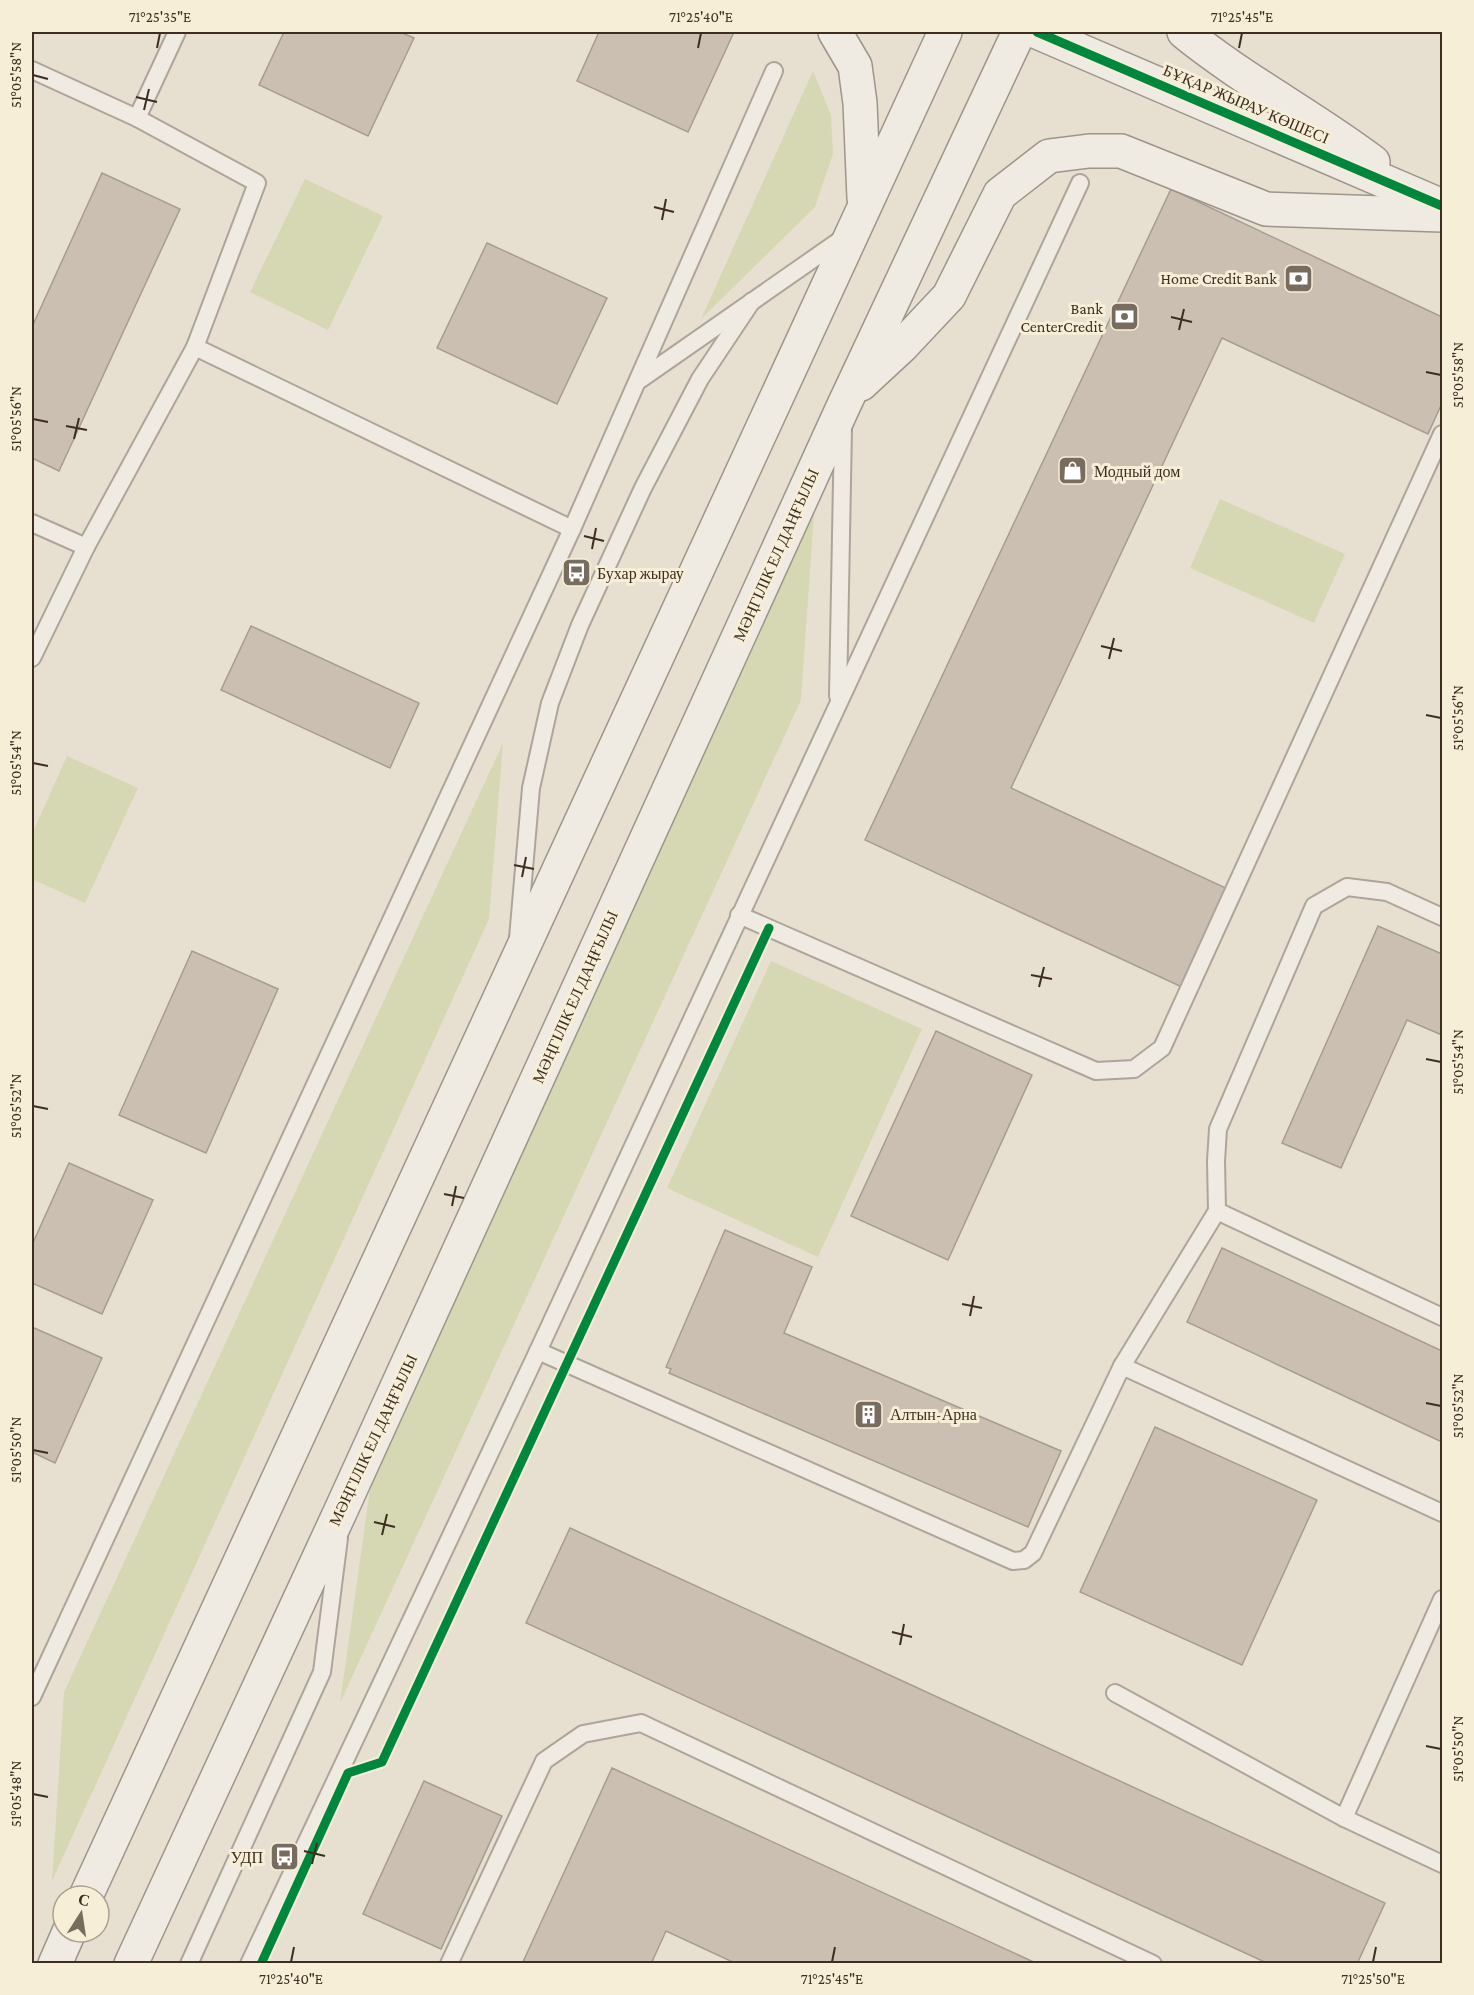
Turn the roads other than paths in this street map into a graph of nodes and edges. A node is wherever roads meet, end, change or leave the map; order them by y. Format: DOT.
graph roads {
  1 [pos="177,32"];
  2 [pos="835,32"];
  3 [pos="945,32"];
  4 [pos="1018,32"];
  5 [pos="1037,32"];
  6 [pos="1184,32"];
  7 [pos="32,70"];
  8 [pos="774,71"];
  9 [pos="137,118"];
  10 [pos="1080,183"];
  11 [pos="1429,200"];
  12 [pos="1443,215"];
  13 [pos="858,217"];
  14 [pos="752,301"];
  15 [pos="195,347"];
  16 [pos="639,380"];
  17 [pos="846,402"];
  18 [pos="1443,434"];
  19 [pos="32,523"];
  20 [pos="572,529"];
  21 [pos="86,547"];
  22 [pos="32,658"];
  23 [pos="837,703"];
  24 [pos="739,915"];
  25 [pos="1443,917"];
  26 [pos="516,961"];
  27 [pos="1217,1211"];
  28 [pos="1443,1317"];
  29 [pos="538,1352"];
  30 [pos="1122,1366"];
  31 [pos="342,1508"];
  32 [pos="1443,1514"];
  33 [pos="1443,1599"];
  34 [pos="33,1690"];
  35 [pos="1115,1693"];
  36 [pos="1344,1818"];
  37 [pos="1443,1863"];
  38 [pos="92,1884"];
  39 [pos="64,1944"];
  40 [pos="55,1964"];
  41 [pos="131,1964"];
  42 [pos="189,1964"];
  43 [pos="249,1964"];
  44 [pos="449,1964"];
  45 [pos="1153,1964"];
  1 -- 9 [label="lane"];
  2 -- 13 [label="main road"];
  3 -- 13 [label="main road"];
  4 -- 17 [label="main road, МӘҢГІЛІК ЕЛ ДАҢҒЫЛЫ"];
  5 -- 11 [label="main road, БҰҚАР ЖЫРАУ КӨШЕСІ"];
  6 -- 11 [label="main road"];
  7 -- 9 [label="lane"];
  8 -- 16 [label="lane"];
  9 -- 15 [label="lane"];
  10 -- 23 [label="lane"];
  12 -- 17 [label="main road"];
  13 -- 14 [label="lane"];
  13 -- 26 [label="main road"];
  14 -- 16 [label="lane"];
  14 -- 26 [label="lane"];
  15 -- 20 [label="lane"];
  15 -- 21 [label="lane"];
  16 -- 20 [label="lane"];
  17 -- 23 [label="lane"];
  17 -- 31 [label="main road, МӘҢГІЛІК ЕЛ ДАҢҒЫЛЫ"];
  18 -- 24 [label="lane"];
  19 -- 21 [label="lane"];
  20 -- 34 [label="lane"];
  21 -- 22 [label="lane"];
  23 -- 24 [label="lane"];
  24 -- 29 [label="lane"];
  25 -- 27 [label="lane"];
  26 -- 38 [label="main road"];
  27 -- 28 [label="lane"];
  27 -- 30 [label="lane"];
  29 -- 30 [label="lane"];
  29 -- 43 [label="lane"];
  30 -- 32 [label="lane"];
  31 -- 41 [label="main road, МӘҢГІЛІК ЕЛ ДАҢҒЫЛЫ"];
  31 -- 42 [label="lane"];
  33 -- 36 [label="lane"];
  35 -- 36 [label="lane"];
  36 -- 37 [label="lane"];
  39 -- 40 [label="main road"];
  44 -- 45 [label="lane"];
}
